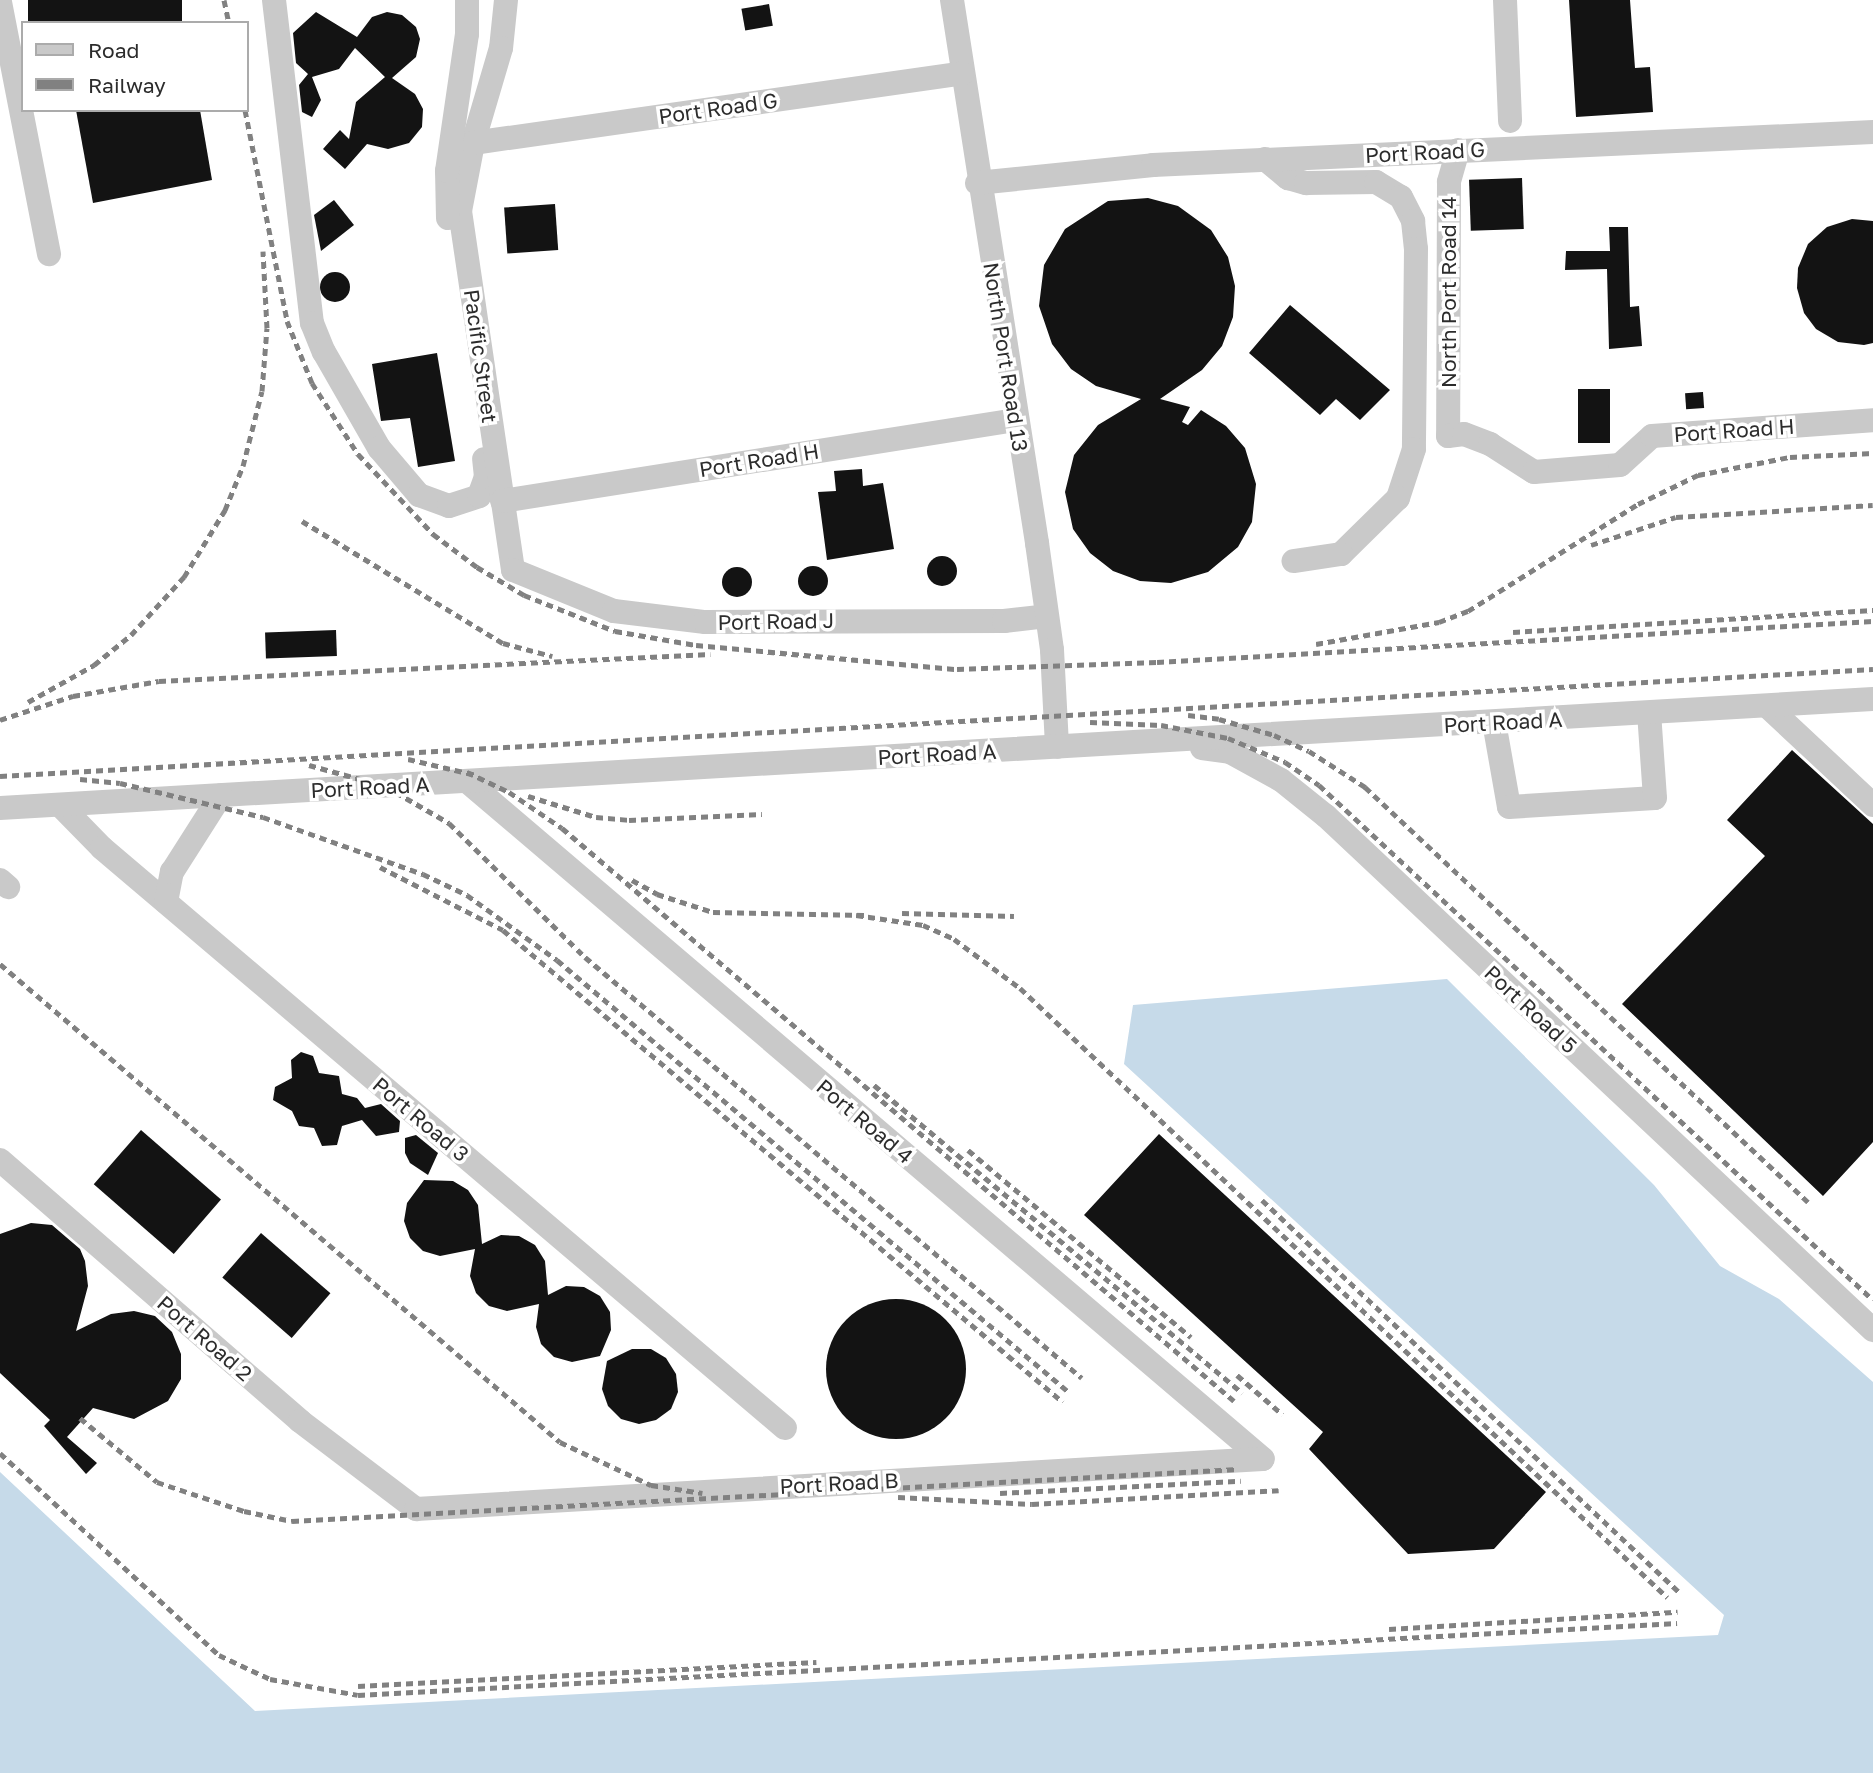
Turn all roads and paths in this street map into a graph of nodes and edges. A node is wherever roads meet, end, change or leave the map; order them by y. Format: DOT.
graph roads {
  1 [pos="274,0"];
  2 [pos="467,0"];
  3 [pos="506,0"];
  4 [pos="952,0"];
  5 [pos="1505,0"];
  6 [pos="0,2"];
  7 [pos="962,74"];
  8 [pos="1510,121"];
  9 [pos="1873,132"];
  10 [pos="473,143"];
  11 [pos="1458,150"];
  12 [pos="1265,159"];
  13 [pos="977,183"];
  14 [pos="48,254"];
  15 [pos="1016,419"];
  16 [pos="1873,421"];
  17 [pos="1448,436"];
  18 [pos="502,501"];
  19 [pos="1294,561"];
  20 [pos="513,570"];
  21 [pos="1047,616"];
  22 [pos="1873,699"];
  23 [pos="1767,706"];
  24 [pos="1649,713"];
  25 [pos="1494,722"];
  26 [pos="1159,742"];
  27 [pos="1057,747"];
  28 [pos="468,782"];
  29 [pos="221,795"];
  30 [pos="60,805"];
  31 [pos="1873,805"];
  32 [pos="0,808"];
  33 [pos="166,902"];
  34 [pos="0,1160"];
  35 [pos="1873,1330"];
  36 [pos="785,1428"];
  37 [pos="1263,1459"];
  38 [pos="416,1509"];
  1 -- 2 [label="lane"];
  3 -- 10 [label="lane, Pacific Street"];
  4 -- 7 [label="lane, North Port Road 13"];
  5 -- 8 [label="lane"];
  6 -- 14 [label="lane"];
  7 -- 10 [label="lane, Port Road G"];
  7 -- 13 [label="lane, North Port Road 13"];
  9 -- 11 [label="lane, Port Road G"];
  10 -- 18 [label="lane, Pacific Street"];
  11 -- 12 [label="lane, Port Road G"];
  11 -- 17 [label="lane, North Port Road 14"];
  12 -- 13 [label="lane, Port Road G"];
  12 -- 19 [label="lane"];
  13 -- 15 [label="lane, North Port Road 13"];
  15 -- 18 [label="lane, Port Road H"];
  15 -- 21 [label="lane, North Port Road 13"];
  16 -- 17 [label="lane, Port Road H"];
  18 -- 20 [label="lane, Pacific Street"];
  20 -- 21 [label="lane, Port Road J"];
  21 -- 27 [label="lane, North Port Road 13"];
  22 -- 23 [label="lane, Port Road A"];
  23 -- 24 [label="lane, Port Road A"];
  23 -- 31 [label="lane"];
  24 -- 25 [label="lane, Port Road A"];
  24 -- 25 [label="lane"];
  25 -- 26 [label="lane, Port Road A"];
  26 -- 27 [label="lane, Port Road A"];
  26 -- 35 [label="lane, Port Road 5"];
  27 -- 28 [label="lane, Port Road A"];
  28 -- 29 [label="lane, Port Road A"];
  28 -- 37 [label="lane, Port Road 4"];
  29 -- 30 [label="lane, Port Road A"];
  29 -- 33 [label="lane"];
  30 -- 32 [label="lane, Port Road A"];
  30 -- 33 [label="lane, Port Road 3"];
  33 -- 36 [label="lane, Port Road 3"];
  34 -- 38 [label="lane, Port Road 2"];
  37 -- 38 [label="lane, Port Road B"];
}
